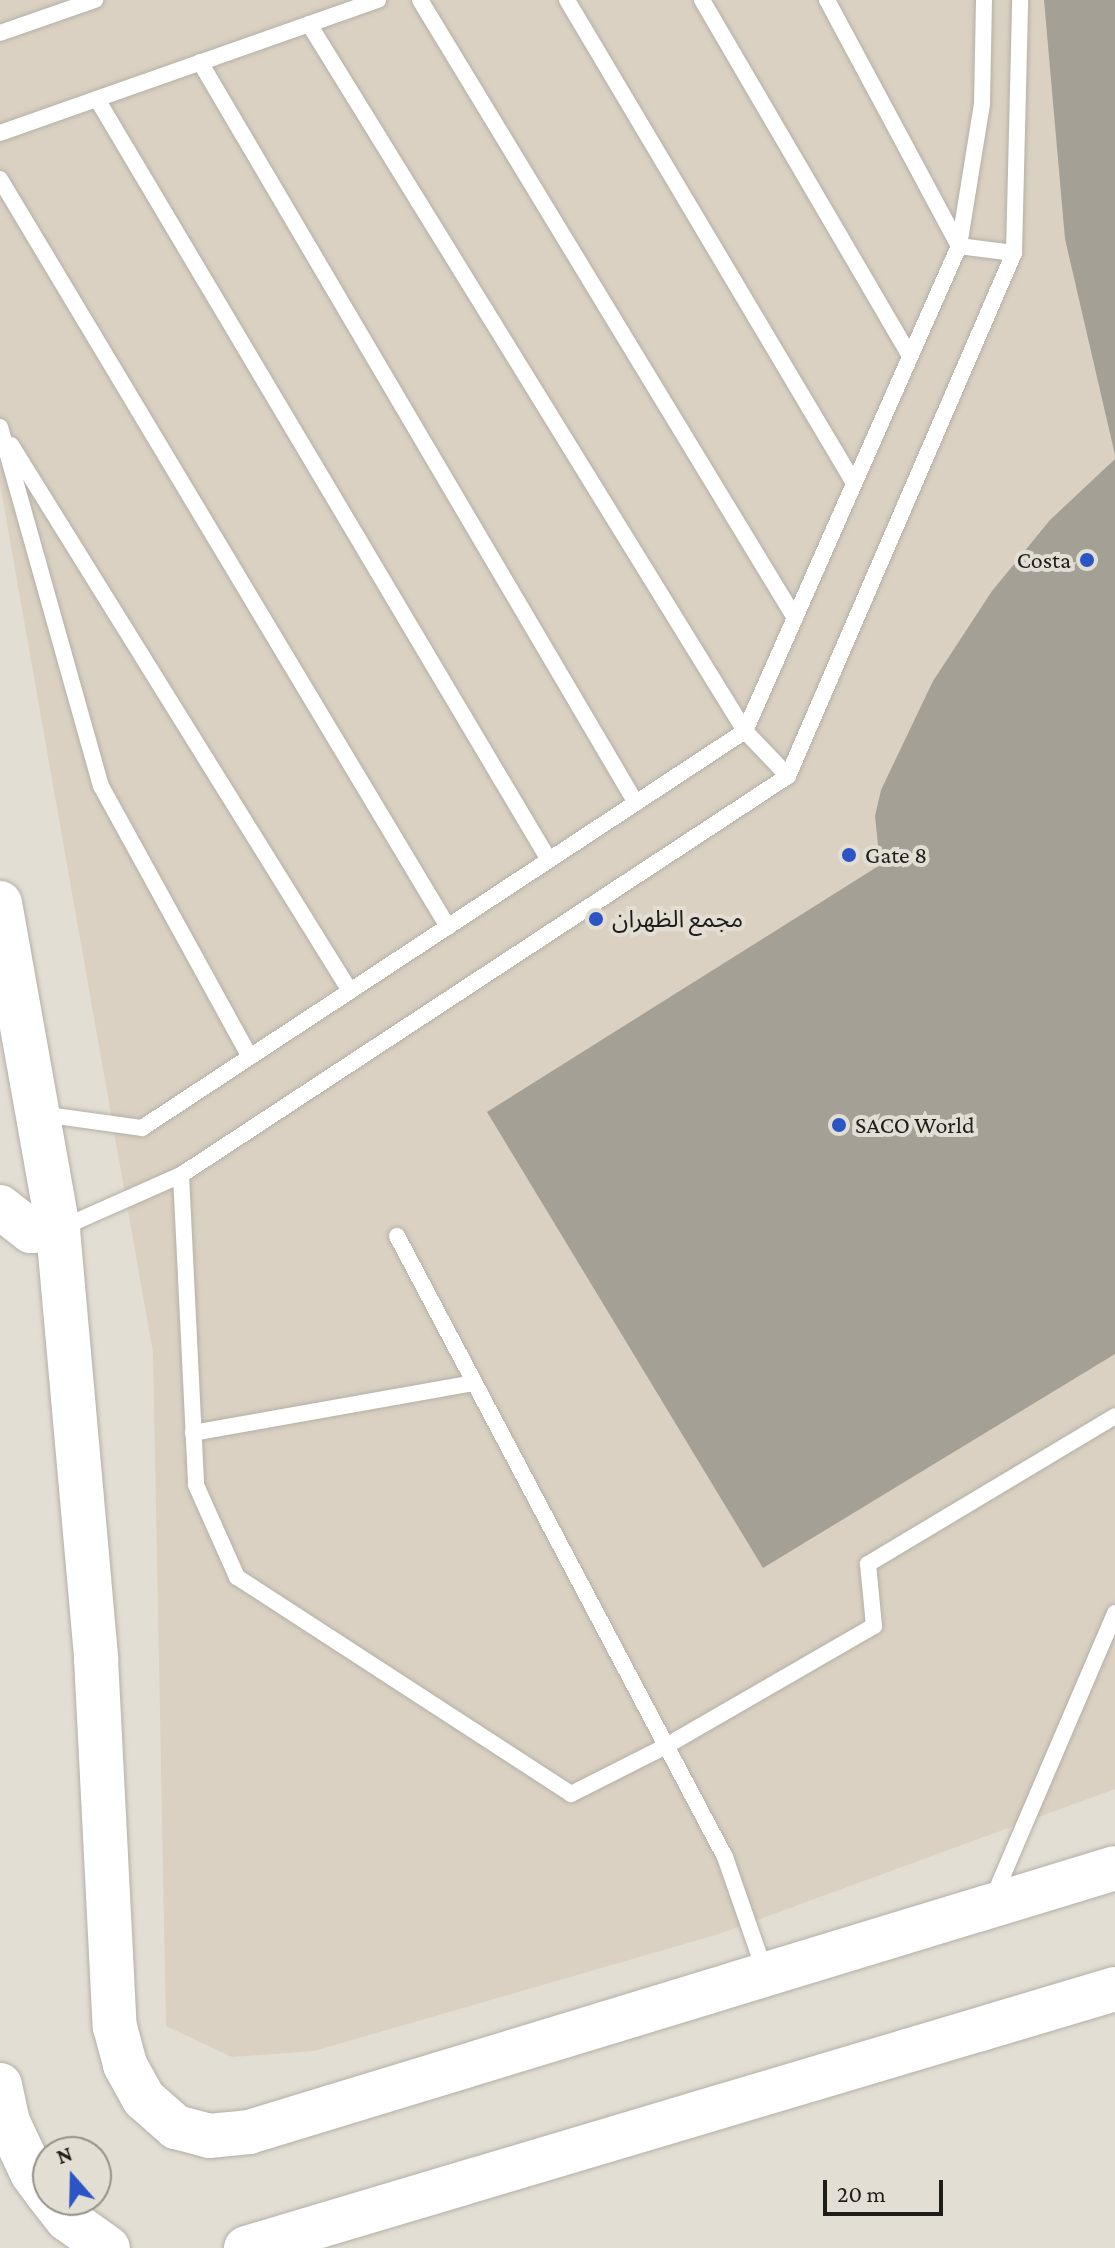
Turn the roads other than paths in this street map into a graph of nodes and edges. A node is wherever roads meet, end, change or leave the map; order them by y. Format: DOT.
graph roads {
  1 [pos="95,0"];
  2 [pos="378,0"];
  3 [pos="420,0"];
  4 [pos="567,0"];
  5 [pos="702,0"];
  6 [pos="827,0"];
  7 [pos="974,0"];
  8 [pos="1020,0"];
  9 [pos="984,8"];
  10 [pos="309,24"];
  11 [pos="0,33"];
  12 [pos="200,62"];
  13 [pos="97,99"];
  14 [pos="0,133"];
  15 [pos="0,179"];
  16 [pos="959,246"];
  17 [pos="1014,253"];
  18 [pos="910,356"];
  19 [pos="0,427"];
  20 [pos="854,483"];
  21 [pos="795,618"];
  22 [pos="745,731"];
  23 [pos="788,776"];
  24 [pos="636,803"];
  25 [pos="549,860"];
  26 [pos="0,903"];
  27 [pos="448,927"];
  28 [pos="350,991"];
  29 [pos="250,1057"];
  30 [pos="41,1114"];
  31 [pos="181,1175"];
  32 [pos="0,1207"];
  33 [pos="58,1230"];
  34 [pos="397,1236"];
  35 [pos="474,1383"];
  36 [pos="1115,1416"];
  37 [pos="193,1433"];
  38 [pos="1115,1613"];
  39 [pos="666,1746"];
  40 [pos="1115,1868"];
  41 [pos="989,1906"];
  42 [pos="766,1976"];
  43 [pos="1115,1989"];
  44 [pos="0,2085"];
  45 [pos="32,2173"];
  46 [pos="65,2216"];
  47 [pos="108,2248"];
  48 [pos="246,2248"];
  1 -- 11 [label="lane"];
  2 -- 10 [label="lane"];
  3 -- 21 [label="lane"];
  4 -- 20 [label="lane"];
  5 -- 18 [label="lane"];
  6 -- 16 [label="lane"];
  7 -- 9 [label="lane"];
  8 -- 17 [label="lane"];
  9 -- 16 [label="lane"];
  10 -- 12 [label="lane"];
  10 -- 22 [label="lane"];
  12 -- 13 [label="lane"];
  12 -- 24 [label="lane"];
  13 -- 14 [label="lane"];
  13 -- 25 [label="lane"];
  15 -- 27 [label="lane"];
  16 -- 17 [label="lane"];
  16 -- 18 [label="lane"];
  17 -- 23 [label="lane"];
  18 -- 20 [label="lane"];
  19 -- 28 [label="lane"];
  19 -- 29 [label="lane"];
  20 -- 21 [label="lane"];
  21 -- 22 [label="lane"];
  22 -- 23 [label="lane"];
  22 -- 24 [label="lane"];
  23 -- 31 [label="lane"];
  24 -- 25 [label="lane"];
  25 -- 27 [label="lane"];
  26 -- 30 [label="street"];
  27 -- 28 [label="lane"];
  28 -- 29 [label="lane"];
  29 -- 30 [label="lane"];
  30 -- 33 [label="street"];
  31 -- 33 [label="lane"];
  31 -- 37 [label="lane"];
  32 -- 33 [label="street"];
  33 -- 42 [label="street"];
  34 -- 35 [label="lane"];
  35 -- 37 [label="lane"];
  35 -- 39 [label="lane"];
  36 -- 39 [label="lane"];
  37 -- 39 [label="lane"];
  38 -- 41 [label="lane"];
  39 -- 42 [label="lane"];
  40 -- 41 [label="street"];
  41 -- 42 [label="street"];
  43 -- 48 [label="street"];
  44 -- 45 [label="street"];
  46 -- 47 [label="street"];
}
